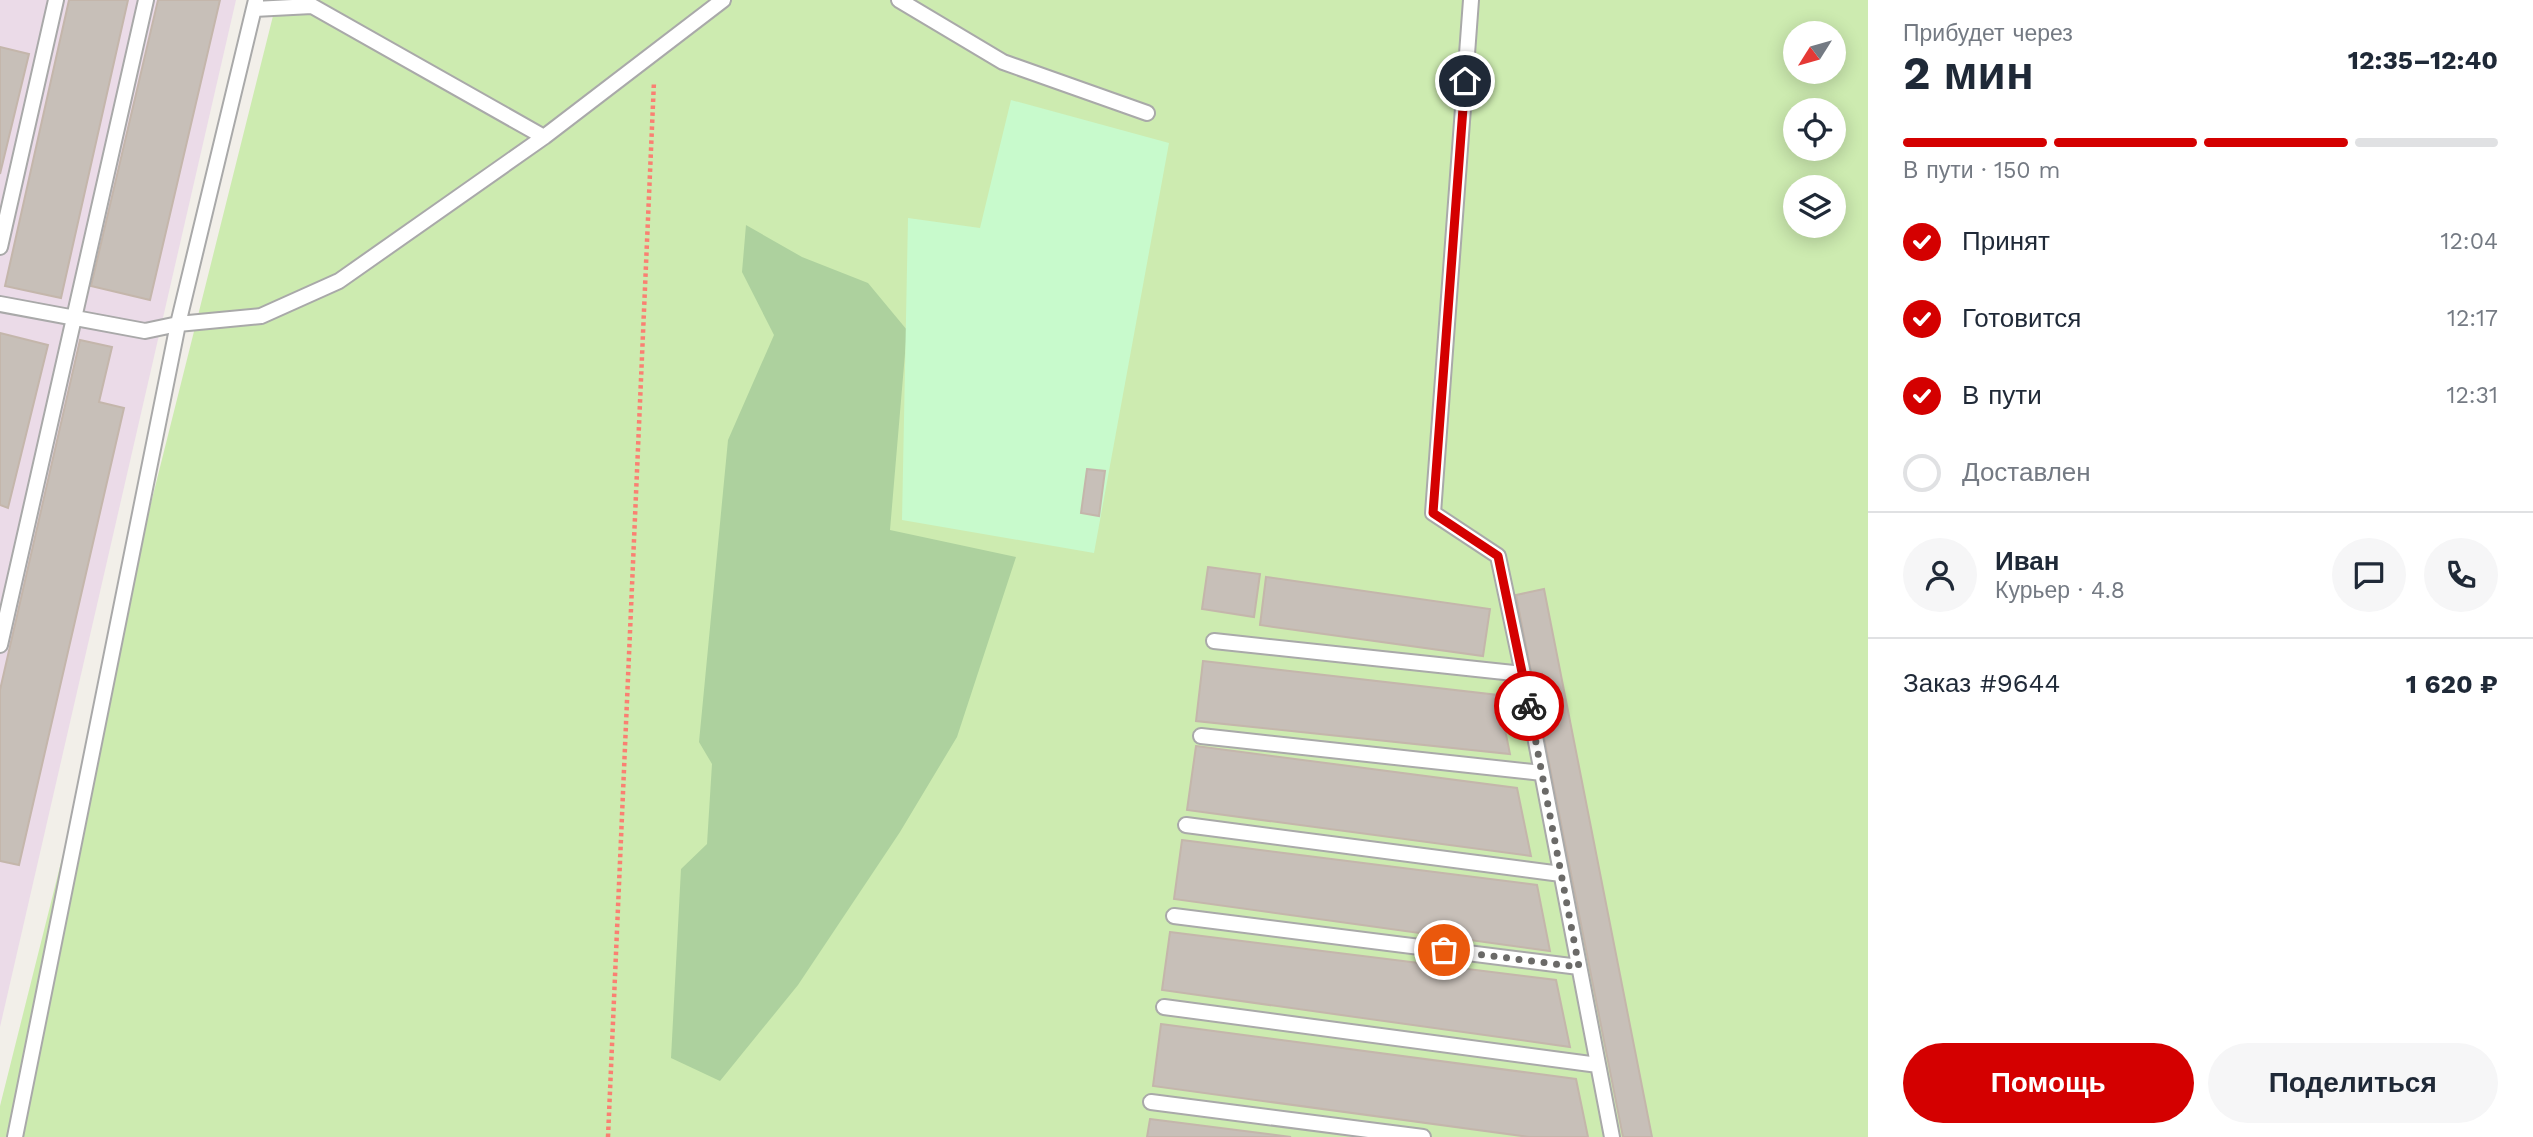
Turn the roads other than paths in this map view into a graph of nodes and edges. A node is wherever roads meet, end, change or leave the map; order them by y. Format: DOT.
graph roads {
  1 [pos="56,0"];
  2 [pos="146,0"];
  3 [pos="723,0"];
  4 [pos="899,0"];
  5 [pos="1471,0"];
  6 [pos="255,4"];
  7 [pos="1147,113"];
  8 [pos="544,137"];
  9 [pos="0,247"];
  10 [pos="0,304"];
  11 [pos="76,318"];
  12 [pos="178,324"];
  13 [pos="1214,641"];
  14 [pos="0,645"];
  15 [pos="1523,674"];
  16 [pos="1201,736"];
  17 [pos="1542,773"];
  18 [pos="1186,825"];
  19 [pos="1562,874"];
  20 [pos="1174,916"];
  21 [pos="1579,967"];
  22 [pos="1164,1007"];
  23 [pos="1598,1065"];
  24 [pos="1151,1102"];
  25 [pos="15,1137"];
  26 [pos="1423,1137"];
  27 [pos="1612,1137"];
  1 -- 9 [label="lane"];
  2 -- 11 [label="lane"];
  3 -- 8 [label="lane"];
  4 -- 7 [label="lane"];
  5 -- 15 [label="lane"];
  6 -- 8 [label="lane"];
  6 -- 12 [label="lane"];
  8 -- 12 [label="lane"];
  10 -- 11 [label="lane"];
  11 -- 12 [label="lane"];
  11 -- 14 [label="lane"];
  12 -- 25 [label="lane"];
  13 -- 15 [label="lane"];
  15 -- 17 [label="lane"];
  16 -- 17 [label="lane"];
  17 -- 19 [label="lane"];
  18 -- 19 [label="lane"];
  19 -- 21 [label="lane"];
  20 -- 21 [label="lane"];
  21 -- 23 [label="lane"];
  22 -- 23 [label="lane"];
  23 -- 27 [label="lane"];
  24 -- 26 [label="lane"];
}
